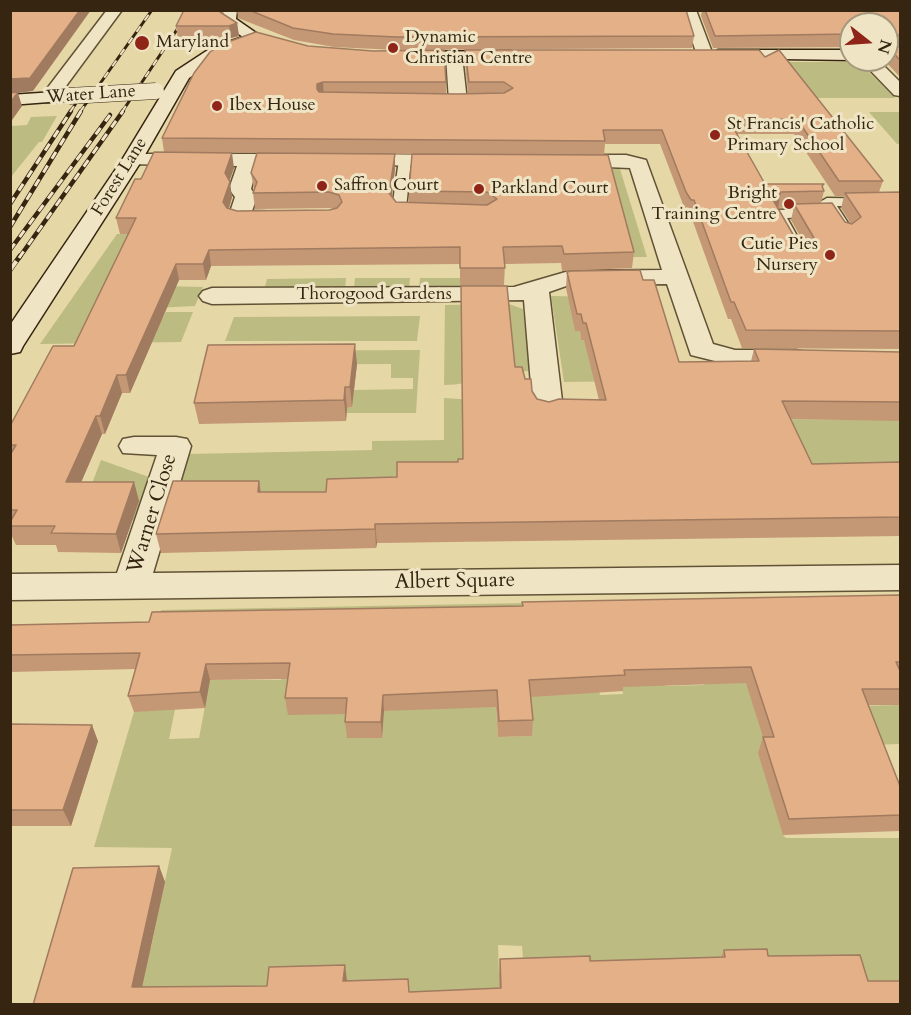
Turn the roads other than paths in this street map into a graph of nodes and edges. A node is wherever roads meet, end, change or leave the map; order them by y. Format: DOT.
graph roads {
  1 [pos="115,10"];
  2 [pos="230,10"];
  3 [pos="684,10"];
  4 [pos="699,10"];
  5 [pos="689,11"];
  6 [pos="708,11"];
  7 [pos="254,38"];
  8 [pos="307,52"];
  9 [pos="839,55"];
  10 [pos="454,56"];
  11 [pos="526,56"];
  12 [pos="385,57"];
  13 [pos="881,72"];
  14 [pos="164,91"];
  15 [pos="900,91"];
  16 [pos="61,97"];
  17 [pos="10,100"];
  18 [pos="458,101"];
  19 [pos="132,160"];
  20 [pos="249,160"];
  21 [pos="405,160"];
  22 [pos="482,160"];
  23 [pos="548,161"];
  24 [pos="900,203"];
  25 [pos="834,212"];
  26 [pos="427,213"];
  27 [pos="296,217"];
  28 [pos="849,234"];
  29 [pos="795,244"];
  30 [pos="677,277"];
  31 [pos="536,290"];
  32 [pos="212,296"];
  33 [pos="10,346"];
  34 [pos="817,358"];
  35 [pos="548,409"];
  36 [pos="134,446"];
  37 [pos="898,583"];
  38 [pos="131,585"];
  39 [pos="10,587"];
  1 -- 16 [label="street"];
  2 -- 7 [label="street"];
  3 -- 5 [label="street"];
  4 -- 6 [label="street"];
  5 -- 9 [label="street"];
  7 -- 8 [label="street"];
  7 -- 14 [label="street, Forest Lane"];
  10 -- 11 [label="street"];
  10 -- 12 [label="street"];
  10 -- 18 [label="street"];
  13 -- 15 [label="street"];
  14 -- 16 [label="street, Water Lane, bridge"];
  14 -- 19 [label="street, Forest Lane"];
  16 -- 17 [label="street, Water Lane"];
  19 -- 20 [label="street"];
  19 -- 33 [label="street, Forest Lane"];
  20 -- 21 [label="street"];
  20 -- 27 [label="street"];
  21 -- 22 [label="street"];
  21 -- 26 [label="lane"];
  23 -- 30 [label="street"];
  24 -- 25 [label="lane"];
  25 -- 28 [label="lane"];
  25 -- 29 [label="lane"];
  30 -- 31 [label="street, Thorogood Gardens"];
  30 -- 34 [label="street"];
  31 -- 32 [label="street, Thorogood Gardens"];
  31 -- 35 [label="street"];
  36 -- 38 [label="street, Warner Close"];
  37 -- 38 [label="street, Albert Square"];
  38 -- 39 [label="street, Albert Square"];
}
